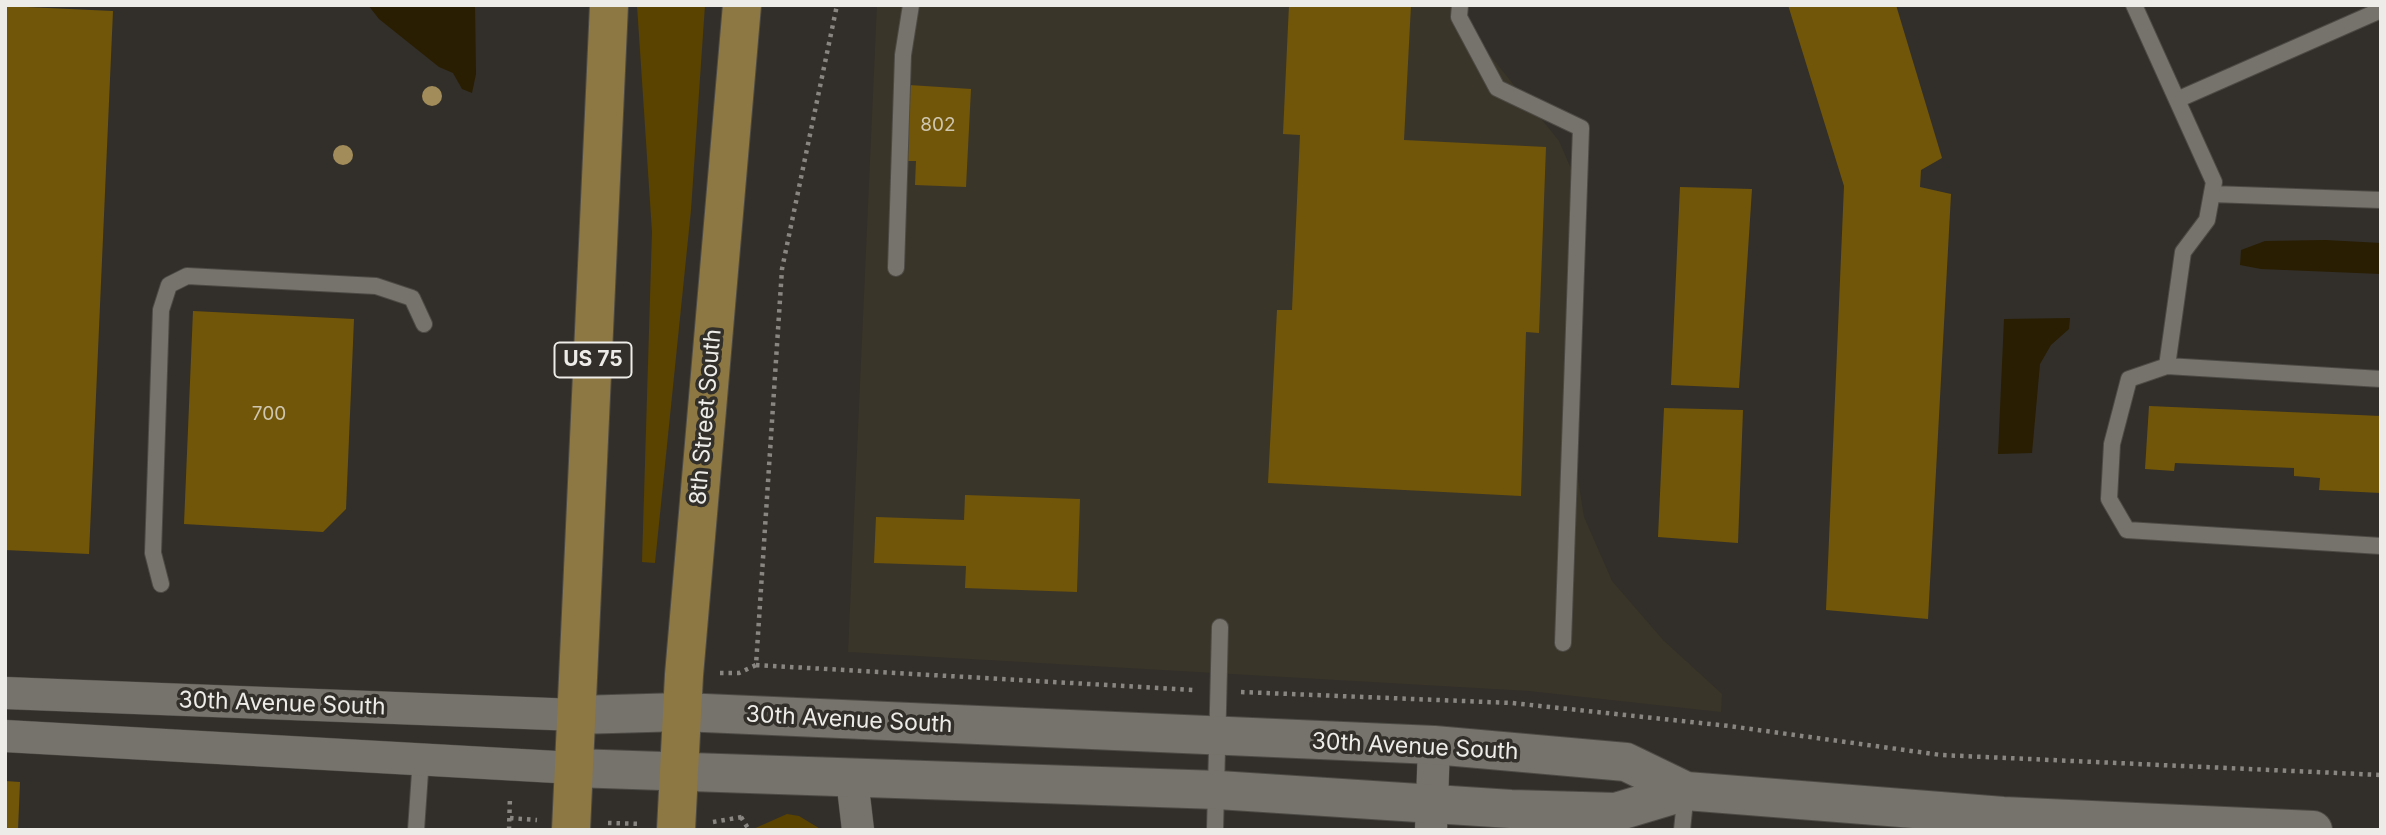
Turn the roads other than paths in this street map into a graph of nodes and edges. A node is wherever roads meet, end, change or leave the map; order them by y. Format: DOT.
graph roads {
  1 [pos="609,5"];
  2 [pos="742,5"];
  3 [pos="911,5"];
  4 [pos="1460,5"];
  5 [pos="2134,5"];
  6 [pos="2381,10"];
  7 [pos="2179,99"];
  8 [pos="2212,194"];
  9 [pos="2381,200"];
  10 [pos="896,268"];
  11 [pos="424,324"];
  12 [pos="2167,366"];
  13 [pos="2381,379"];
  14 [pos="2381,546"];
  15 [pos="161,584"];
  16 [pos="1220,627"];
  17 [pos="1563,643"];
  18 [pos="5,693"];
  19 [pos="156,699"];
  20 [pos="682,712"];
  21 [pos="577,715"];
  22 [pos="5,736"];
  23 [pos="1218,737"];
  24 [pos="1433,745"];
  25 [pos="154,746"];
  26 [pos="421,758"];
  27 [pos="574,768"];
  28 [pos="679,773"];
  29 [pos="852,779"];
  30 [pos="1218,790"];
  31 [pos="1686,791"];
  32 [pos="1431,816"];
  33 [pos="2002,823"];
  34 [pos="573,824"];
  35 [pos="416,830"];
  36 [pos="676,830"];
  37 [pos="858,830"];
  38 [pos="1215,830"];
  39 [pos="1682,830"];
  40 [pos="2313,830"];
  1 -- 21 [label="main road, US 75"];
  2 -- 20 [label="main road, 8th Street South"];
  3 -- 10 [label="lane"];
  4 -- 17 [label="lane"];
  5 -- 7 [label="lane"];
  6 -- 7 [label="lane"];
  7 -- 8 [label="lane"];
  8 -- 9 [label="lane"];
  8 -- 12 [label="lane"];
  11 -- 15 [label="lane"];
  12 -- 13 [label="lane"];
  12 -- 14 [label="lane"];
  16 -- 23 [label="lane"];
  18 -- 19 [label="street, 30th Avenue South"];
  19 -- 21 [label="street, 30th Avenue South"];
  19 -- 25 [label="street"];
  20 -- 21 [label="street, 30th Avenue South"];
  20 -- 23 [label="street, 30th Avenue South"];
  20 -- 28 [label="main road, 8th Street South"];
  21 -- 27 [label="main road, US 75"];
  22 -- 25 [label="street, 30th Avenue South"];
  23 -- 24 [label="street, 30th Avenue South"];
  23 -- 30 [label="lane"];
  24 -- 31 [label="street, 30th Avenue South"];
  24 -- 32 [label="street"];
  25 -- 26 [label="street, 30th Avenue South"];
  26 -- 27 [label="street, 30th Avenue South"];
  26 -- 35 [label="lane"];
  27 -- 28 [label="street, 30th Avenue South"];
  27 -- 34 [label="main road, US 75"];
  28 -- 29 [label="street, 30th Avenue South"];
  28 -- 36 [label="main road, 8th Street South"];
  29 -- 30 [label="street, 30th Avenue South"];
  29 -- 37 [label="street"];
  30 -- 32 [label="street, 30th Avenue South"];
  30 -- 38 [label="lane"];
  31 -- 32 [label="street, 30th Avenue South"];
  31 -- 33 [label="street, 30th Avenue South"];
  31 -- 39 [label="lane"];
  33 -- 40 [label="street, 30th Avenue South"];
}
